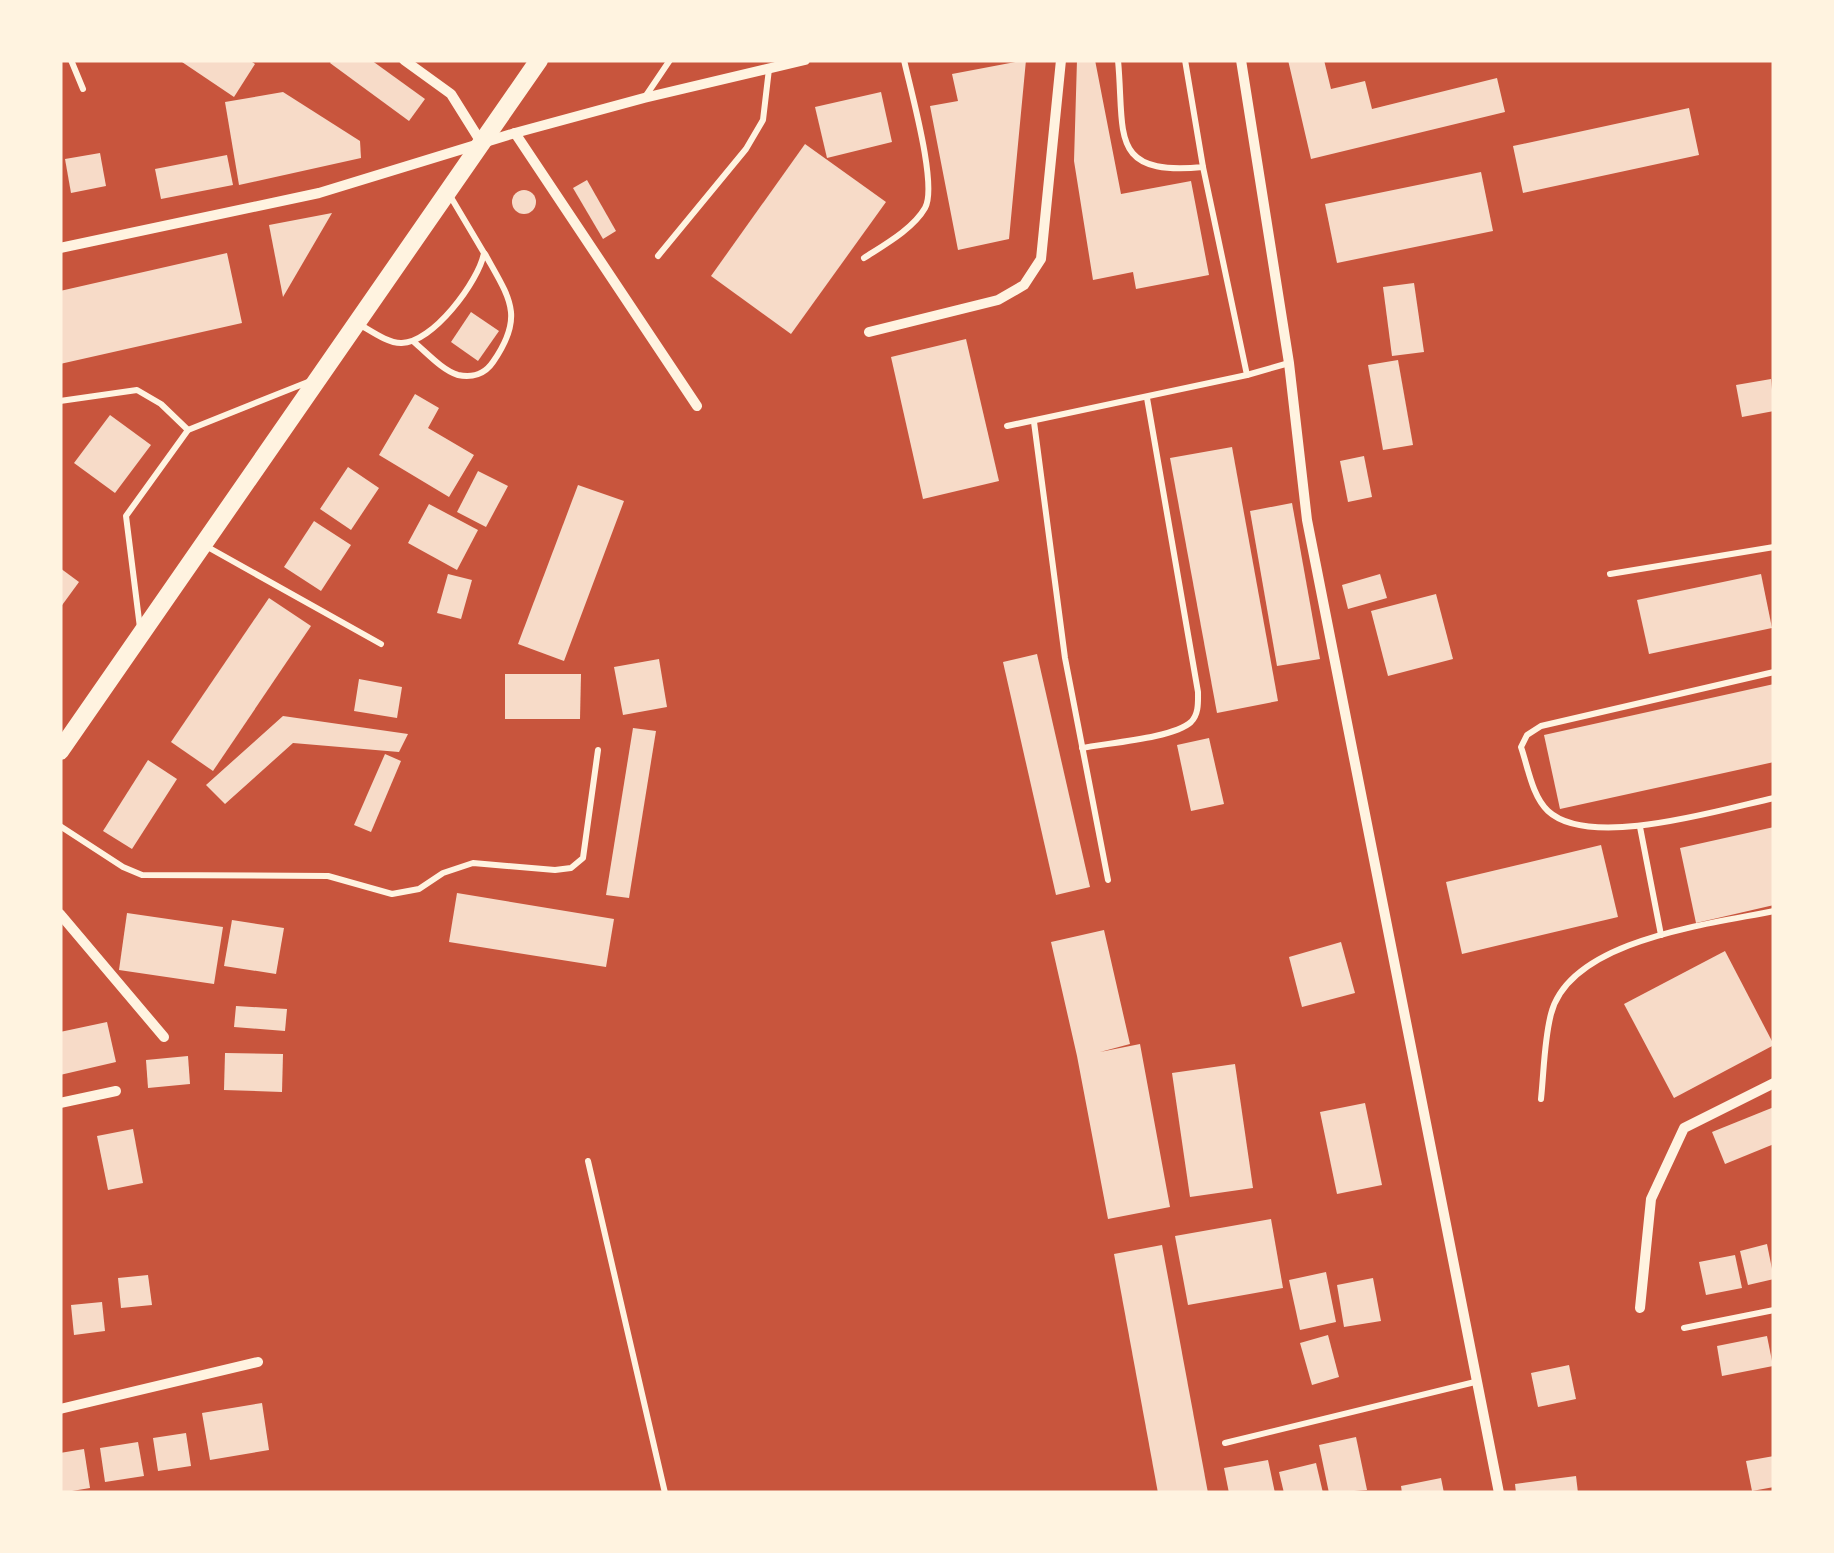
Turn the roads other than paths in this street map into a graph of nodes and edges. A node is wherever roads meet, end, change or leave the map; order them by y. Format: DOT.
graph roads {
  1 [pos="71,60"];
  2 [pos="404,60"];
  3 [pos="538,60"];
  4 [pos="670,60"];
  5 [pos="805,60"];
  6 [pos="904,60"];
  7 [pos="1061,60"];
  8 [pos="1118,60"];
  9 [pos="1184,60"];
  10 [pos="1241,60"];
  11 [pos="769,68"];
  12 [pos="83,89"];
  13 [pos="644,98"];
  14 [pos="514,133"];
  15 [pos="482,142"];
  16 [pos="1203,167"];
  17 [pos="447,191"];
  18 [pos="60,248"];
  19 [pos="484,253"];
  20 [pos="658,256"];
  21 [pos="864,258"];
  22 [pos="356,322"];
  23 [pos="868,332"];
  24 [pos="414,342"];
  25 [pos="1289,363"];
  26 [pos="1246,375"];
  27 [pos="316,379"];
  28 [pos="1147,397"];
  29 [pos="60,402"];
  30 [pos="697,406"];
  31 [pos="1034,422"];
  32 [pos="1007,426"];
  33 [pos="188,430"];
  34 [pos="202,544"];
  35 [pos="1774,546"];
  36 [pos="1610,574"];
  37 [pos="140,634"];
  38 [pos="381,644"];
  39 [pos="1774,672"];
  40 [pos="1082,748"];
  41 [pos="598,750"];
  42 [pos="60,751"];
  43 [pos="1774,798"];
  44 [pos="60,826"];
  45 [pos="1640,827"];
  46 [pos="1108,880"];
  47 [pos="1774,911"];
  48 [pos="60,914"];
  49 [pos="1661,935"];
  50 [pos="164,1037"];
  51 [pos="1774,1083"];
  52 [pos="116,1091"];
  53 [pos="1541,1099"];
  54 [pos="60,1102"];
  55 [pos="588,1161"];
  56 [pos="1640,1308"];
  57 [pos="1774,1310"];
  58 [pos="1684,1328"];
  59 [pos="258,1362"];
  60 [pos="1475,1382"];
  61 [pos="60,1409"];
  62 [pos="1226,1443"];
  63 [pos="665,1493"];
  64 [pos="1499,1493"];
  1 -- 12 [label="lane"];
  2 -- 15 [label="street"];
  3 -- 15 [label="main road"];
  4 -- 13 [label="lane"];
  5 -- 11 [label="street"];
  6 -- 21 [label="lane"];
  7 -- 23 [label="street"];
  8 -- 16 [label="lane"];
  9 -- 16 [label="lane"];
  10 -- 25 [label="street"];
  11 -- 13 [label="street"];
  11 -- 20 [label="lane"];
  13 -- 14 [label="street"];
  14 -- 15 [label="street"];
  14 -- 30 [label="street"];
  15 -- 17 [label="main road"];
  15 -- 18 [label="street"];
  16 -- 26 [label="lane"];
  17 -- 19 [label="lane"];
  17 -- 22 [label="main road"];
  19 -- 24 [label="lane"];
  19 -- 24 [label="lane"];
  22 -- 24 [label="lane"];
  22 -- 27 [label="main road"];
  25 -- 26 [label="lane"];
  25 -- 60 [label="street"];
  26 -- 28 [label="lane"];
  27 -- 33 [label="lane"];
  27 -- 34 [label="main road"];
  28 -- 31 [label="lane"];
  28 -- 40 [label="lane"];
  29 -- 33 [label="lane"];
  31 -- 32 [label="lane"];
  31 -- 40 [label="lane"];
  33 -- 37 [label="lane"];
  34 -- 37 [label="main road"];
  34 -- 38 [label="lane"];
  35 -- 36 [label="lane"];
  37 -- 42 [label="main road"];
  39 -- 45 [label="lane"];
  40 -- 46 [label="lane"];
  41 -- 44 [label="lane"];
  43 -- 45 [label="lane"];
  45 -- 49 [label="lane"];
  47 -- 49 [label="lane"];
  48 -- 50 [label="street"];
  49 -- 53 [label="lane"];
  51 -- 56 [label="street"];
  52 -- 54 [label="street"];
  55 -- 63 [label="lane"];
  57 -- 58 [label="lane"];
  59 -- 61 [label="street"];
  60 -- 62 [label="lane"];
  60 -- 64 [label="street"];
}
